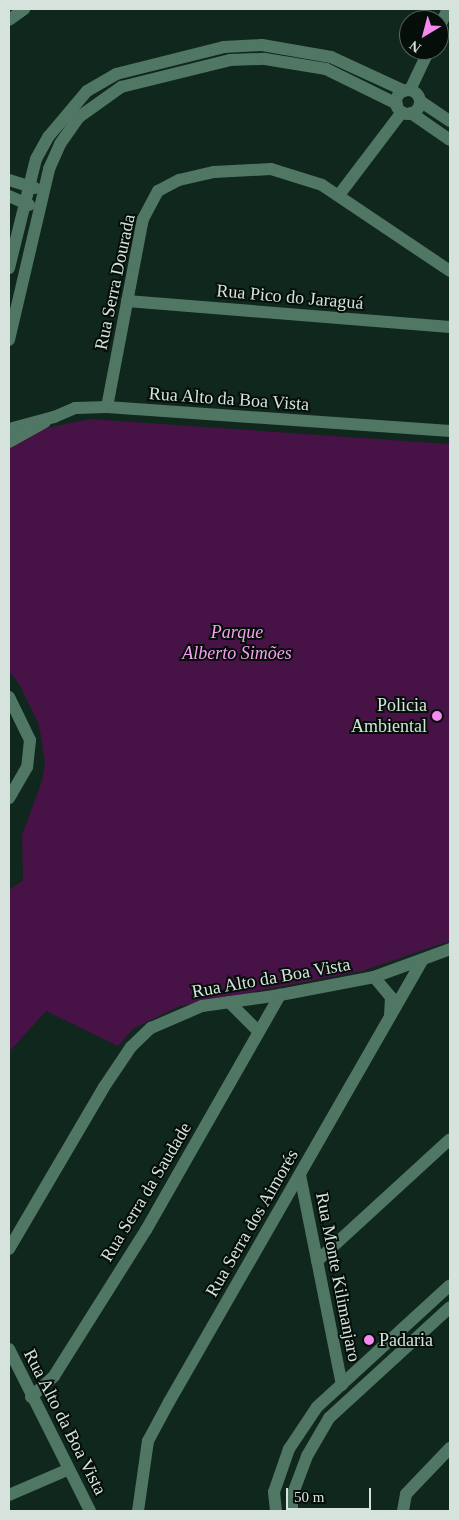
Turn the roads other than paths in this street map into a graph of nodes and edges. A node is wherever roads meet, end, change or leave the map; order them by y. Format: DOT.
graph roads {
  1 [pos="24,9"];
  2 [pos="9,20"];
  3 [pos="424,60"];
  4 [pos="407,90"];
  5 [pos="420,101"];
  6 [pos="403,110"];
  7 [pos="450,121"];
  8 [pos="450,140"];
  9 [pos="9,180"];
  10 [pos="28,186"];
  11 [pos="43,190"];
  12 [pos="339,195"];
  13 [pos="9,196"];
  14 [pos="23,204"];
  15 [pos="38,207"];
  16 [pos="9,268"];
  17 [pos="450,271"];
  18 [pos="127,301"];
  19 [pos="450,327"];
  20 [pos="9,340"];
  21 [pos="107,407"];
  22 [pos="54,417"];
  23 [pos="9,429"];
  24 [pos="450,431"];
  25 [pos="9,442"];
  26 [pos="9,697"];
  27 [pos="9,798"];
  28 [pos="450,949"];
  29 [pos="422,961"];
  30 [pos="374,977"];
  31 [pos="280,996"];
  32 [pos="229,1002"];
  33 [pos="389,1021"];
  34 [pos="259,1032"];
  35 [pos="450,1139"];
  36 [pos="300,1175"];
  37 [pos="9,1249"];
  38 [pos="317,1261"];
  39 [pos="450,1285"];
  40 [pos="450,1307"];
  41 [pos="9,1349"];
  42 [pos="342,1385"];
  43 [pos="30,1397"];
  44 [pos="450,1448"];
  45 [pos="69,1469"];
  46 [pos="9,1495"];
  47 [pos="90,1511"];
  48 [pos="138,1511"];
  49 [pos="276,1511"];
  50 [pos="292,1511"];
  51 [pos="403,1511"];
  1 -- 2 [label="street"];
  3 -- 4 [label="street"];
  4 -- 5 [label="street"];
  4 -- 6 [label="street"];
  4 -- 10 [label="street"];
  5 -- 6 [label="street"];
  5 -- 7 [label="street"];
  6 -- 8 [label="street"];
  6 -- 11 [label="street"];
  6 -- 12 [label="street"];
  9 -- 10 [label="street"];
  10 -- 11 [label="street"];
  10 -- 14 [label="street"];
  11 -- 15 [label="street"];
  12 -- 17 [label="street, Rua Serra Dourada"];
  12 -- 18 [label="street, Rua Serra Dourada"];
  13 -- 14 [label="street"];
  14 -- 15 [label="street"];
  14 -- 16 [label="street"];
  15 -- 20 [label="street"];
  18 -- 19 [label="street, Rua Pico do Jaraguá"];
  18 -- 21 [label="street, Rua Serra Dourada"];
  21 -- 22 [label="street, Rua Alto da Boa Vista"];
  21 -- 24 [label="street, Rua Alto da Boa Vista"];
  22 -- 23 [label="street, Rua Alto da Boa Vista"];
  22 -- 25 [label="street"];
  26 -- 27 [label="street"];
  28 -- 29 [label="street, Rua Alto da Boa Vista"];
  29 -- 30 [label="street, Rua Alto da Boa Vista"];
  29 -- 33 [label="street, Rua Serra dos Aimorés"];
  30 -- 31 [label="street, Rua Alto da Boa Vista"];
  30 -- 33 [label="street"];
  31 -- 32 [label="street, Rua Alto da Boa Vista"];
  31 -- 34 [label="street, Rua Serra da Saudade"];
  32 -- 34 [label="street"];
  32 -- 37 [label="street, Rua Alto da Boa Vista"];
  33 -- 36 [label="street, Rua Serra dos Aimorés"];
  34 -- 43 [label="street, Rua Serra da Saudade"];
  35 -- 38 [label="street"];
  36 -- 38 [label="street, Rua Monte Kilimanjaro"];
  36 -- 48 [label="street, Rua Serra dos Aimorés"];
  38 -- 42 [label="street, Rua Monte Kilimanjaro"];
  39 -- 42 [label="street"];
  40 -- 50 [label="street"];
  41 -- 43 [label="street, Rua Alto da Boa Vista"];
  42 -- 49 [label="street"];
  43 -- 45 [label="street, Rua Alto da Boa Vista"];
  44 -- 51 [label="street"];
  45 -- 46 [label="street"];
  45 -- 47 [label="street, Rua Alto da Boa Vista"];
}
